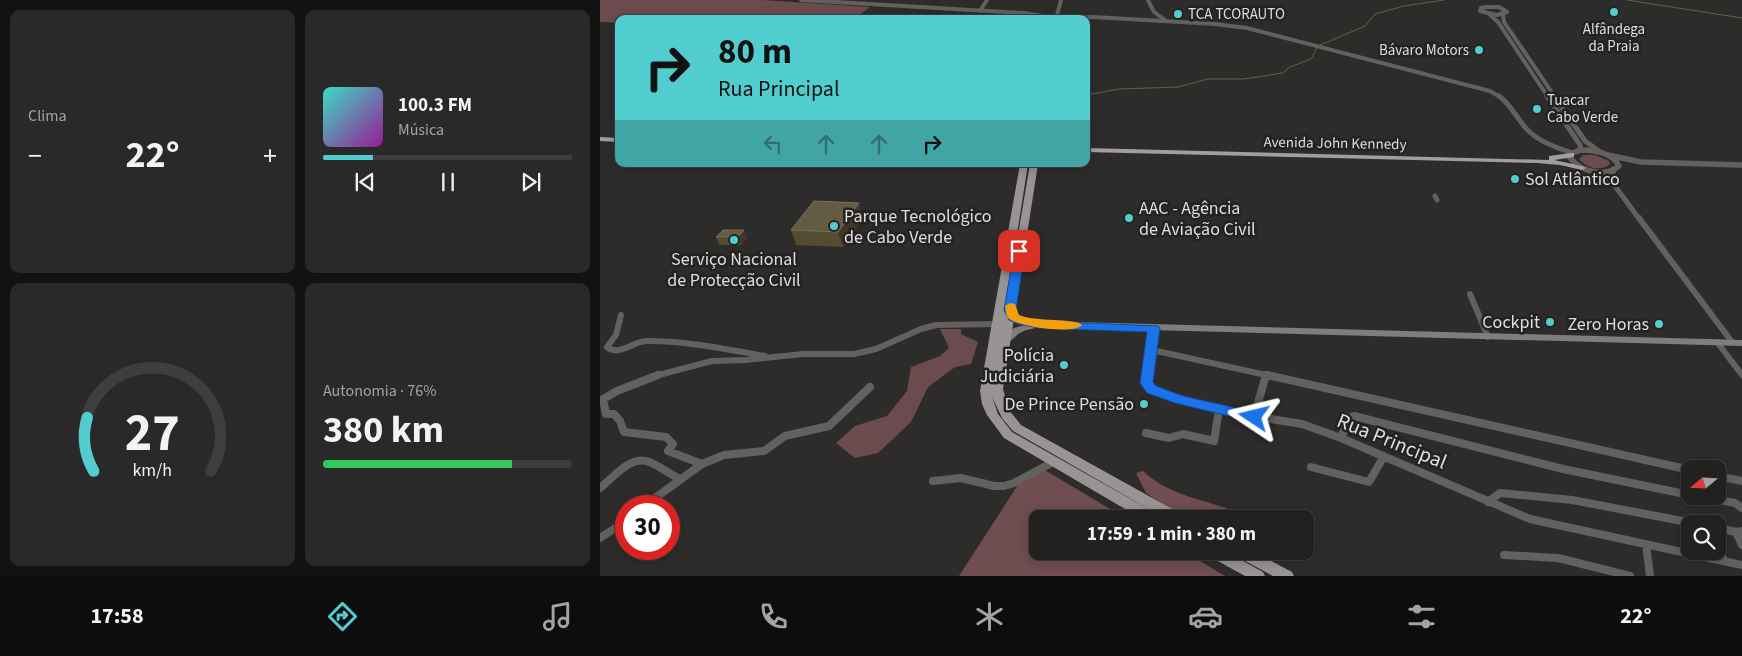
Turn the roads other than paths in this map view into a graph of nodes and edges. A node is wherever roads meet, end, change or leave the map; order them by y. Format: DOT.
graph roads {
  1 [pos="801,0"];
  2 [pos="877,0"];
  3 [pos="901,0"];
  4 [pos="987,0"];
  5 [pos="1061,0"];
  6 [pos="1148,0"];
  7 [pos="850,1"];
  8 [pos="873,4"];
  9 [pos="883,5"];
  10 [pos="980,11"];
  11 [pos="1154,12"];
  12 [pos="1024,13"];
  13 [pos="1489,14"];
  14 [pos="1031,15"];
  15 [pos="1037,15"];
  16 [pos="1057,15"];
  17 [pos="1503,15"];
  18 [pos="1090,17"];
  19 [pos="1090,17"];
  20 [pos="1093,17"];
  21 [pos="1152,20"];
  22 [pos="1173,22"];
  23 [pos="600,135"];
  24 [pos="615,136"];
  25 [pos="600,139"];
  26 [pos="615,140"];
  27 [pos="1090,149"];
  28 [pos="1090,149"];
  29 [pos="1573,153"];
  30 [pos="1605,154"];
  31 [pos="1634,162"];
  32 [pos="1742,165"];
  33 [pos="1024,167"];
  34 [pos="1034,167"];
  35 [pos="1616,168"];
  36 [pos="1586,169"];
  37 [pos="1615,186"];
  38 [pos="1470,294"];
  39 [pos="1010,310"];
  40 [pos="621,315"];
  41 [pos="998,324"];
  42 [pos="1039,324"];
  43 [pos="1154,328"];
  44 [pos="1488,337"];
  45 [pos="1004,342"];
  46 [pos="1717,342"];
  47 [pos="1732,342"];
  48 [pos="1742,343"];
  49 [pos="1152,350"];
  50 [pos="771,357"];
  51 [pos="1266,375"];
  52 [pos="1742,375"];
  53 [pos="870,387"];
  54 [pos="602,400"];
  55 [pos="1218,410"];
  56 [pos="1254,417"];
  57 [pos="1146,433"];
  58 [pos="1341,438"];
  59 [pos="1384,456"];
  60 [pos="1053,462"];
  61 [pos="702,464"];
  62 [pos="1311,467"];
  63 [pos="1681,468"];
  64 [pos="1726,478"];
  65 [pos="680,479"];
  66 [pos="1742,481"];
  67 [pos="933,482"];
  68 [pos="600,488"];
  69 [pos="1681,493"];
  70 [pos="659,495"];
  71 [pos="1726,501"];
  72 [pos="1488,502"];
  73 [pos="1742,508"];
  74 [pos="1138,510"];
  75 [pos="1162,510"];
  76 [pos="1681,521"];
  77 [pos="615,528"];
  78 [pos="1726,529"];
  79 [pos="1739,531"];
  80 [pos="600,538"];
  81 [pos="1646,544"];
  82 [pos="1742,545"];
  83 [pos="1504,555"];
  84 [pos="1229,560"];
  85 [pos="1256,560"];
  86 [pos="1724,561"];
  87 [pos="1742,565"];
  88 [pos="1603,573"];
  89 [pos="1258,576"];
  90 [pos="1287,576"];
  91 [pos="1630,576"];
  92 [pos="1650,576"];
  1 -- 7 [label="street"];
  2 -- 8 [label="street"];
  3 -- 9 [label="street"];
  4 -- 10 [label="street"];
  5 -- 16 [label="street"];
  6 -- 11 [label="street"];
  7 -- 8 [label="street"];
  8 -- 9 [label="street"];
  9 -- 10 [label="street"];
  10 -- 12 [label="street"];
  11 -- 21 [label="street"];
  11 -- 22 [label="street"];
  12 -- 14 [label="street"];
  12 -- 15 [label="street"];
  13 -- 17 [label="street"];
  13 -- 17 [label="street"];
  13 -- 29 [label="street"];
  17 -- 30 [label="street"];
  18 -- 20 [label="street"];
  19 -- 20 [label="street"];
  20 -- 21 [label="street"];
  21 -- 22 [label="street"];
  22 -- 29 [label="street"];
  23 -- 24 [label="highway"];
  25 -- 26 [label="highway"];
  27 -- 29 [label="highway, Avenida John Kennedy"];
  28 -- 36 [label="highway, Avenida John Kennedy"];
  29 -- 30 [label="street"];
  29 -- 36 [label="street"];
  30 -- 31 [label="street"];
  30 -- 35 [label="street"];
  31 -- 32 [label="street"];
  31 -- 35 [label="street"];
  33 -- 41 [label="main road"];
  34 -- 39 [label="main road"];
  35 -- 36 [label="street"];
  35 -- 37 [label="street"];
  36 -- 37 [label="street"];
  37 -- 47 [label="street"];
  38 -- 44 [label="street"];
  39 -- 42 [label="main road"];
  39 -- 45 [label="main road"];
  40 -- 50 [label="street"];
  41 -- 50 [label="street"];
  41 -- 60 [label="main road"];
  42 -- 43 [label="main road"];
  42 -- 45 [label="main road"];
  43 -- 44 [label="main road"];
  43 -- 49 [label="street, Rua Principal"];
  44 -- 46 [label="main road"];
  45 -- 75 [label="main road"];
  46 -- 47 [label="main road"];
  46 -- 52 [label="street"];
  47 -- 48 [label="main road"];
  49 -- 51 [label="street"];
  49 -- 55 [label="street, Rua Principal"];
  50 -- 54 [label="street"];
  51 -- 56 [label="street"];
  51 -- 63 [label="street"];
  53 -- 61 [label="street"];
  54 -- 61 [label="street"];
  55 -- 56 [label="street, Rua Principal"];
  55 -- 57 [label="street"];
  56 -- 58 [label="street, Rua Principal"];
  58 -- 59 [label="street, Rua Principal"];
  58 -- 69 [label="street"];
  59 -- 62 [label="street"];
  59 -- 72 [label="street, Rua Principal"];
  60 -- 67 [label="street"];
  60 -- 74 [label="main road"];
  61 -- 65 [label="street"];
  64 -- 66 [label="street"];
  65 -- 68 [label="street"];
  65 -- 70 [label="street"];
  71 -- 73 [label="street"];
  72 -- 76 [label="street"];
  72 -- 81 [label="street, Rua Principal"];
  77 -- 80 [label="street"];
  78 -- 79 [label="street"];
  79 -- 82 [label="street"];
  81 -- 86 [label="street, Rua Principal"];
  81 -- 92 [label="street"];
  83 -- 88 [label="street"];
  84 -- 89 [label="main road"];
  85 -- 90 [label="main road"];
  86 -- 87 [label="street, Rua Principal"];
  88 -- 91 [label="street"];
}
